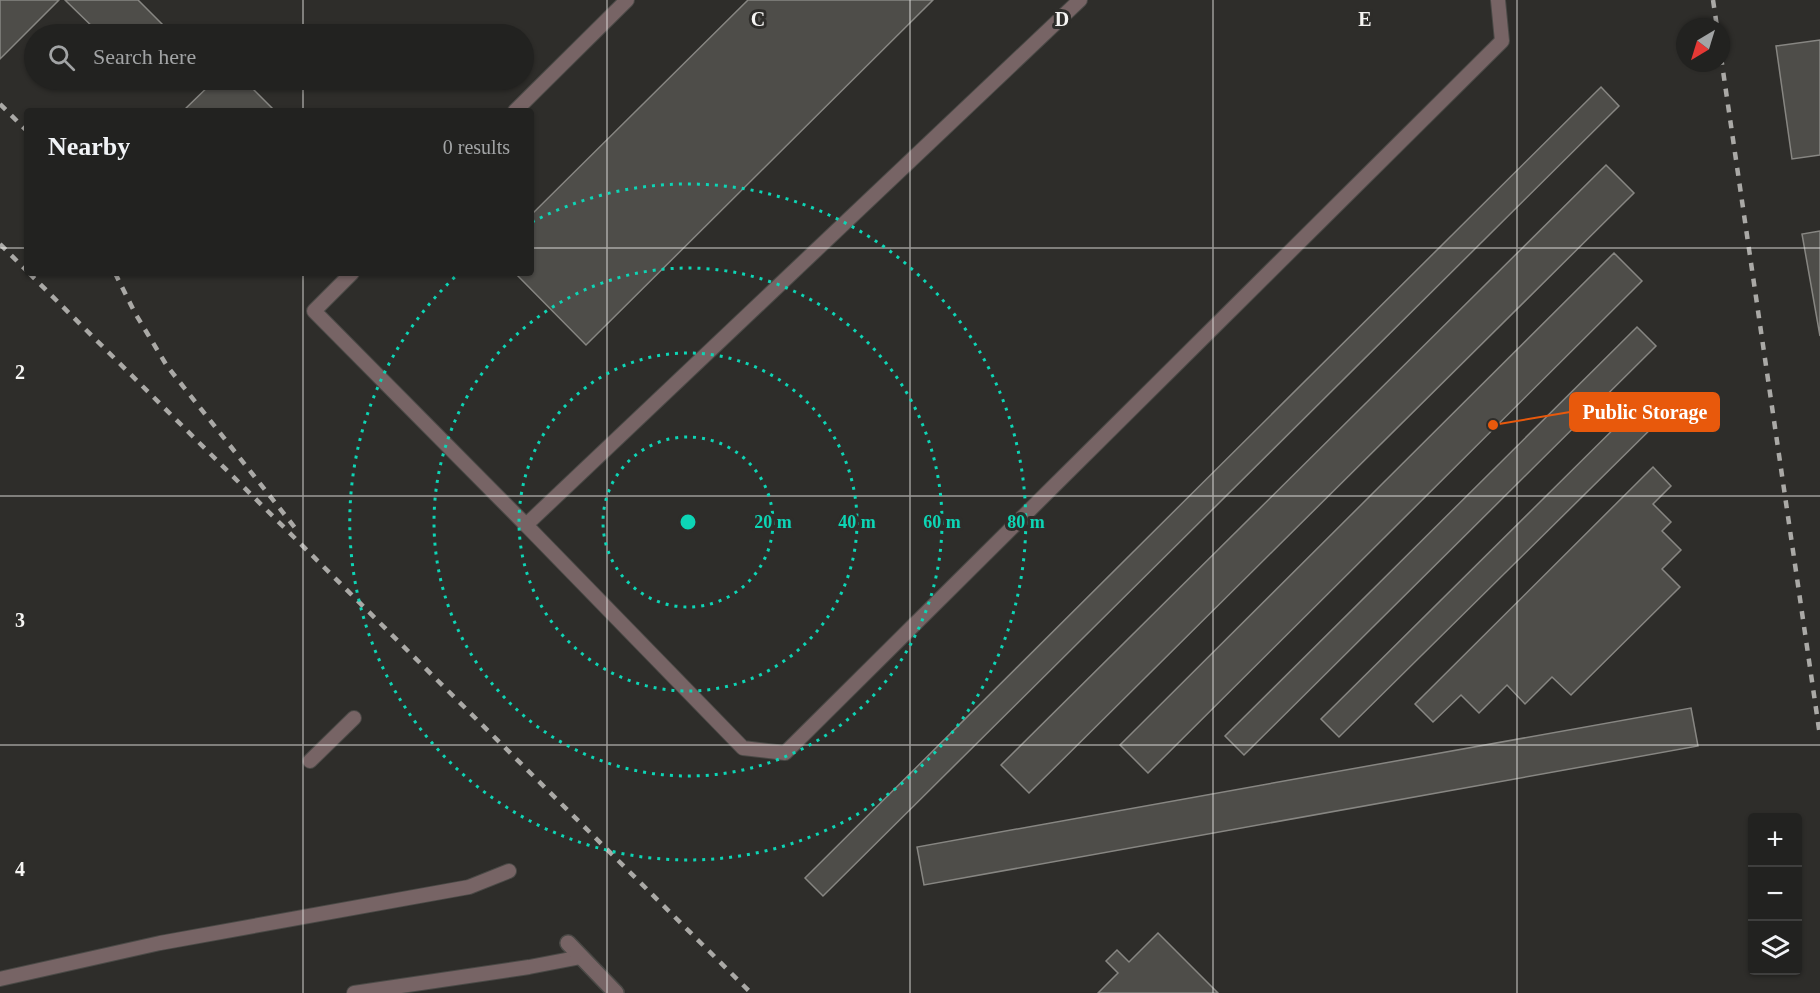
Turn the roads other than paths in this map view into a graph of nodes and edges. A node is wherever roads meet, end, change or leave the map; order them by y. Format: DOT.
graph roads {
  1 [pos="627,0"];
  2 [pos="1080,0"];
  3 [pos="1498,0"];
  4 [pos="518,108"];
  5 [pos="349,276"];
  6 [pos="526,525"];
  7 [pos="354,718"];
  8 [pos="309,761"];
  9 [pos="509,871"];
  10 [pos="568,943"];
  11 [pos="581,957"];
  12 [pos="0,979"];
  13 [pos="354,993"];
  14 [pos="616,993"];
  1 -- 4 [label="lane"];
  2 -- 6 [label="lane"];
  3 -- 6 [label="lane"];
  5 -- 6 [label="lane"];
  7 -- 8 [label="lane"];
  9 -- 12 [label="lane"];
  10 -- 11 [label="street"];
  11 -- 13 [label="lane"];
  11 -- 14 [label="street"];
}
